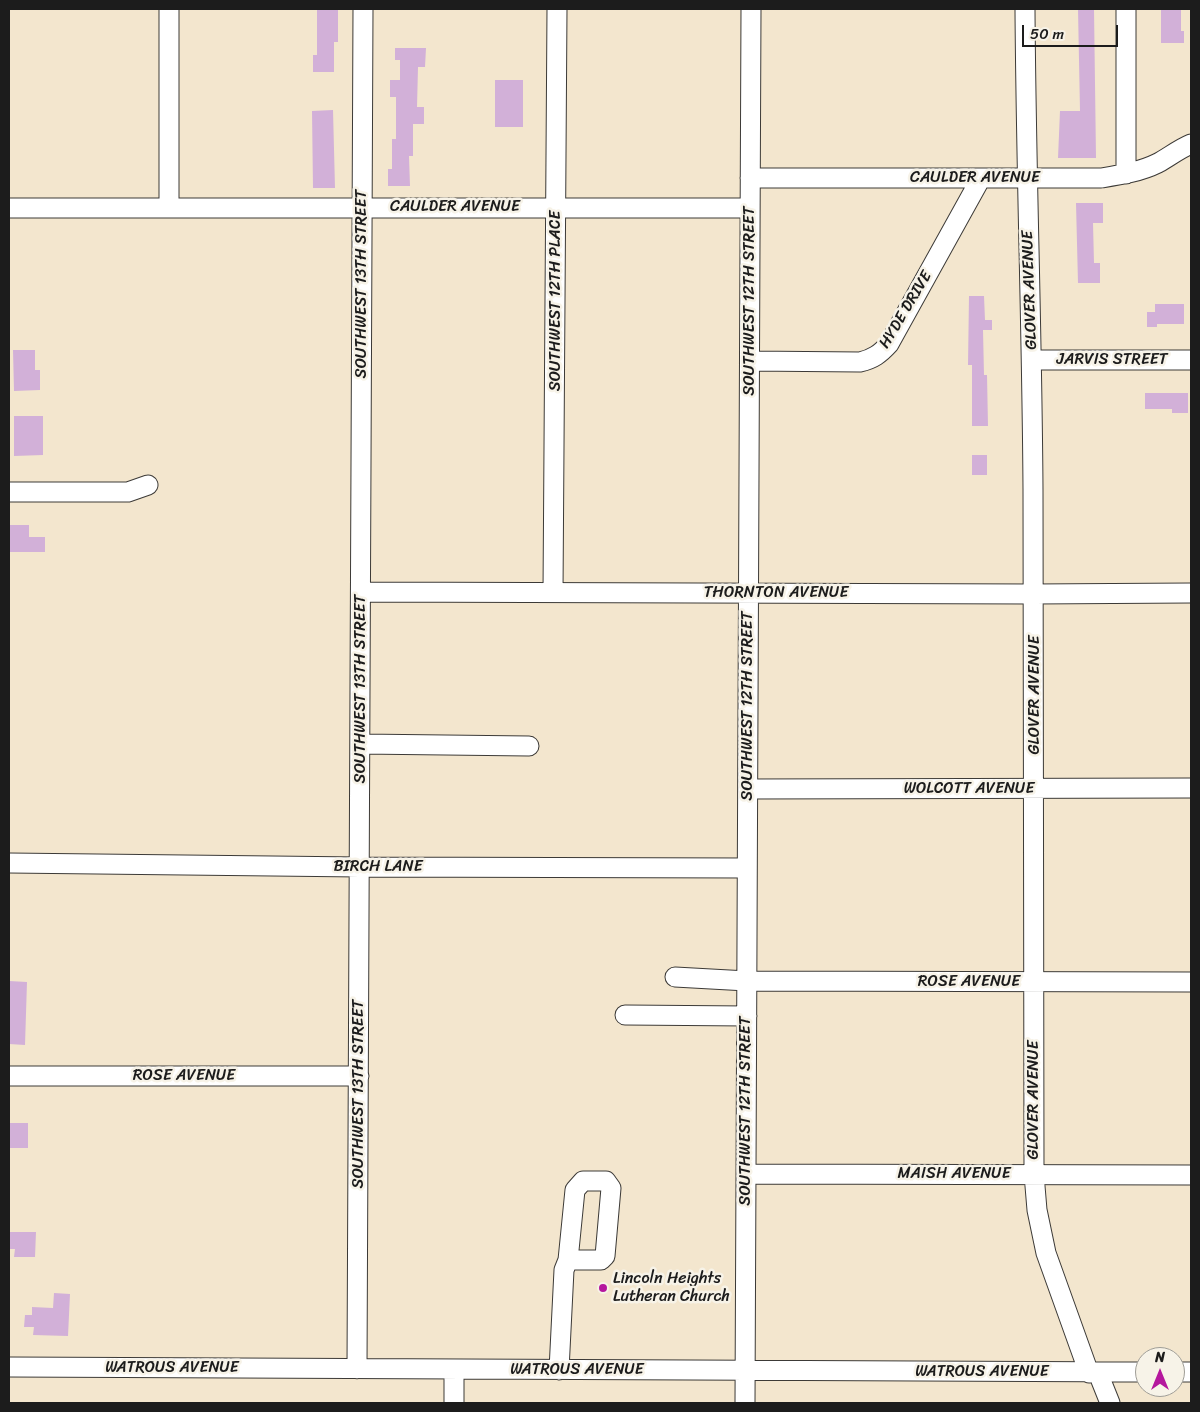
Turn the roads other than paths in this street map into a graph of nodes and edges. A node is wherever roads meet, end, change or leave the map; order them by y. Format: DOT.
graph roads {
  1 [pos="170,9"];
  2 [pos="363,9"];
  3 [pos="557,9"];
  4 [pos="751,9"];
  5 [pos="1025,9"];
  6 [pos="1126,9"];
  7 [pos="1191,144"];
  8 [pos="1126,174"];
  9 [pos="750,178"];
  10 [pos="981,178"];
  11 [pos="1026,178"];
  12 [pos="363,207"];
  13 [pos="9,208"];
  14 [pos="169,208"];
  15 [pos="556,208"];
  16 [pos="750,208"];
  17 [pos="750,360"];
  18 [pos="1032,360"];
  19 [pos="1191,360"];
  20 [pos="148,485"];
  21 [pos="9,492"];
  22 [pos="362,592"];
  23 [pos="553,592"];
  24 [pos="749,593"];
  25 [pos="1191,593"];
  26 [pos="1034,594"];
  27 [pos="361,744"];
  28 [pos="529,746"];
  29 [pos="1035,788"];
  30 [pos="1191,788"];
  31 [pos="748,789"];
  32 [pos="9,863"];
  33 [pos="360,867"];
  34 [pos="747,868"];
  35 [pos="675,977"];
  36 [pos="747,981"];
  37 [pos="1035,982"];
  38 [pos="1191,982"];
  39 [pos="625,1015"];
  40 [pos="747,1016"];
  41 [pos="9,1076"];
  42 [pos="359,1076"];
  43 [pos="746,1174"];
  44 [pos="1034,1174"];
  45 [pos="1191,1175"];
  46 [pos="568,1260"];
  47 [pos="9,1367"];
  48 [pos="357,1369"];
  49 [pos="454,1370"];
  50 [pos="558,1370"];
  51 [pos="745,1372"];
  52 [pos="1135,1372"];
  53 [pos="1094,1373"];
  54 [pos="454,1403"];
  55 [pos="745,1403"];
  56 [pos="1110,1403"];
  1 -- 14 [label="street"];
  2 -- 12 [label="street, SOUTHWEST 13TH STREET"];
  3 -- 15 [label="street, SOUTHWEST 12TH PLACE"];
  4 -- 9 [label="street, SOUTHWEST 12TH STREET"];
  5 -- 11 [label="street, GLOVER AVENUE"];
  6 -- 8 [label="street"];
  7 -- 8 [label="street, CAULDER AVENUE"];
  8 -- 11 [label="street, CAULDER AVENUE"];
  9 -- 10 [label="street, CAULDER AVENUE"];
  9 -- 16 [label="street, SOUTHWEST 12TH STREET"];
  10 -- 11 [label="street, CAULDER AVENUE"];
  10 -- 17 [label="street, HYDE DRIVE"];
  11 -- 18 [label="street, GLOVER AVENUE"];
  12 -- 14 [label="street, CAULDER AVENUE"];
  12 -- 15 [label="street, CAULDER AVENUE"];
  12 -- 22 [label="street, SOUTHWEST 13TH STREET"];
  13 -- 14 [label="street, CAULDER AVENUE"];
  15 -- 16 [label="street, CAULDER AVENUE"];
  15 -- 23 [label="street, SOUTHWEST 12TH PLACE"];
  16 -- 17 [label="street, SOUTHWEST 12TH STREET"];
  17 -- 24 [label="street, SOUTHWEST 12TH STREET"];
  18 -- 19 [label="street, JARVIS STREET"];
  18 -- 26 [label="street, GLOVER AVENUE"];
  20 -- 21 [label="street"];
  22 -- 23 [label="street, THORNTON AVENUE"];
  22 -- 27 [label="street, SOUTHWEST 13TH STREET"];
  23 -- 24 [label="street, THORNTON AVENUE"];
  24 -- 26 [label="street, THORNTON AVENUE"];
  24 -- 31 [label="street, SOUTHWEST 12TH STREET"];
  25 -- 26 [label="street, THORNTON AVENUE"];
  26 -- 29 [label="street, GLOVER AVENUE"];
  27 -- 28 [label="street"];
  27 -- 33 [label="street, SOUTHWEST 13TH STREET"];
  29 -- 30 [label="street, WOLCOTT AVENUE"];
  29 -- 31 [label="street, WOLCOTT AVENUE"];
  29 -- 37 [label="street, GLOVER AVENUE"];
  31 -- 34 [label="street, SOUTHWEST 12TH STREET"];
  32 -- 33 [label="street, BIRCH LANE"];
  33 -- 34 [label="street, BIRCH LANE"];
  33 -- 42 [label="street, SOUTHWEST 13TH STREET"];
  34 -- 36 [label="street, SOUTHWEST 12TH STREET"];
  35 -- 36 [label="street, ROSE AVENUE"];
  36 -- 37 [label="street, ROSE AVENUE"];
  36 -- 40 [label="street, SOUTHWEST 12TH STREET"];
  37 -- 38 [label="street, ROSE AVENUE"];
  37 -- 44 [label="street, GLOVER AVENUE"];
  39 -- 40 [label="street"];
  40 -- 43 [label="street, SOUTHWEST 12TH STREET"];
  41 -- 42 [label="street, ROSE AVENUE"];
  42 -- 48 [label="street, SOUTHWEST 13TH STREET"];
  43 -- 44 [label="street, MAISH AVENUE"];
  43 -- 51 [label="street, SOUTHWEST 12TH STREET"];
  44 -- 45 [label="street, MAISH AVENUE"];
  44 -- 53 [label="street, GLOVER AVENUE"];
  46 -- 50 [label="street"];
  47 -- 48 [label="street, WATROUS AVENUE"];
  48 -- 49 [label="street, WATROUS AVENUE"];
  49 -- 50 [label="street, WATROUS AVENUE"];
  49 -- 54 [label="street"];
  50 -- 51 [label="street, WATROUS AVENUE"];
  51 -- 53 [label="street, WATROUS AVENUE"];
  51 -- 55 [label="street, SOUTHWEST 12TH STREET"];
  52 -- 53 [label="street, WATROUS AVENUE"];
  53 -- 56 [label="street, GLOVER AVENUE"];
}
